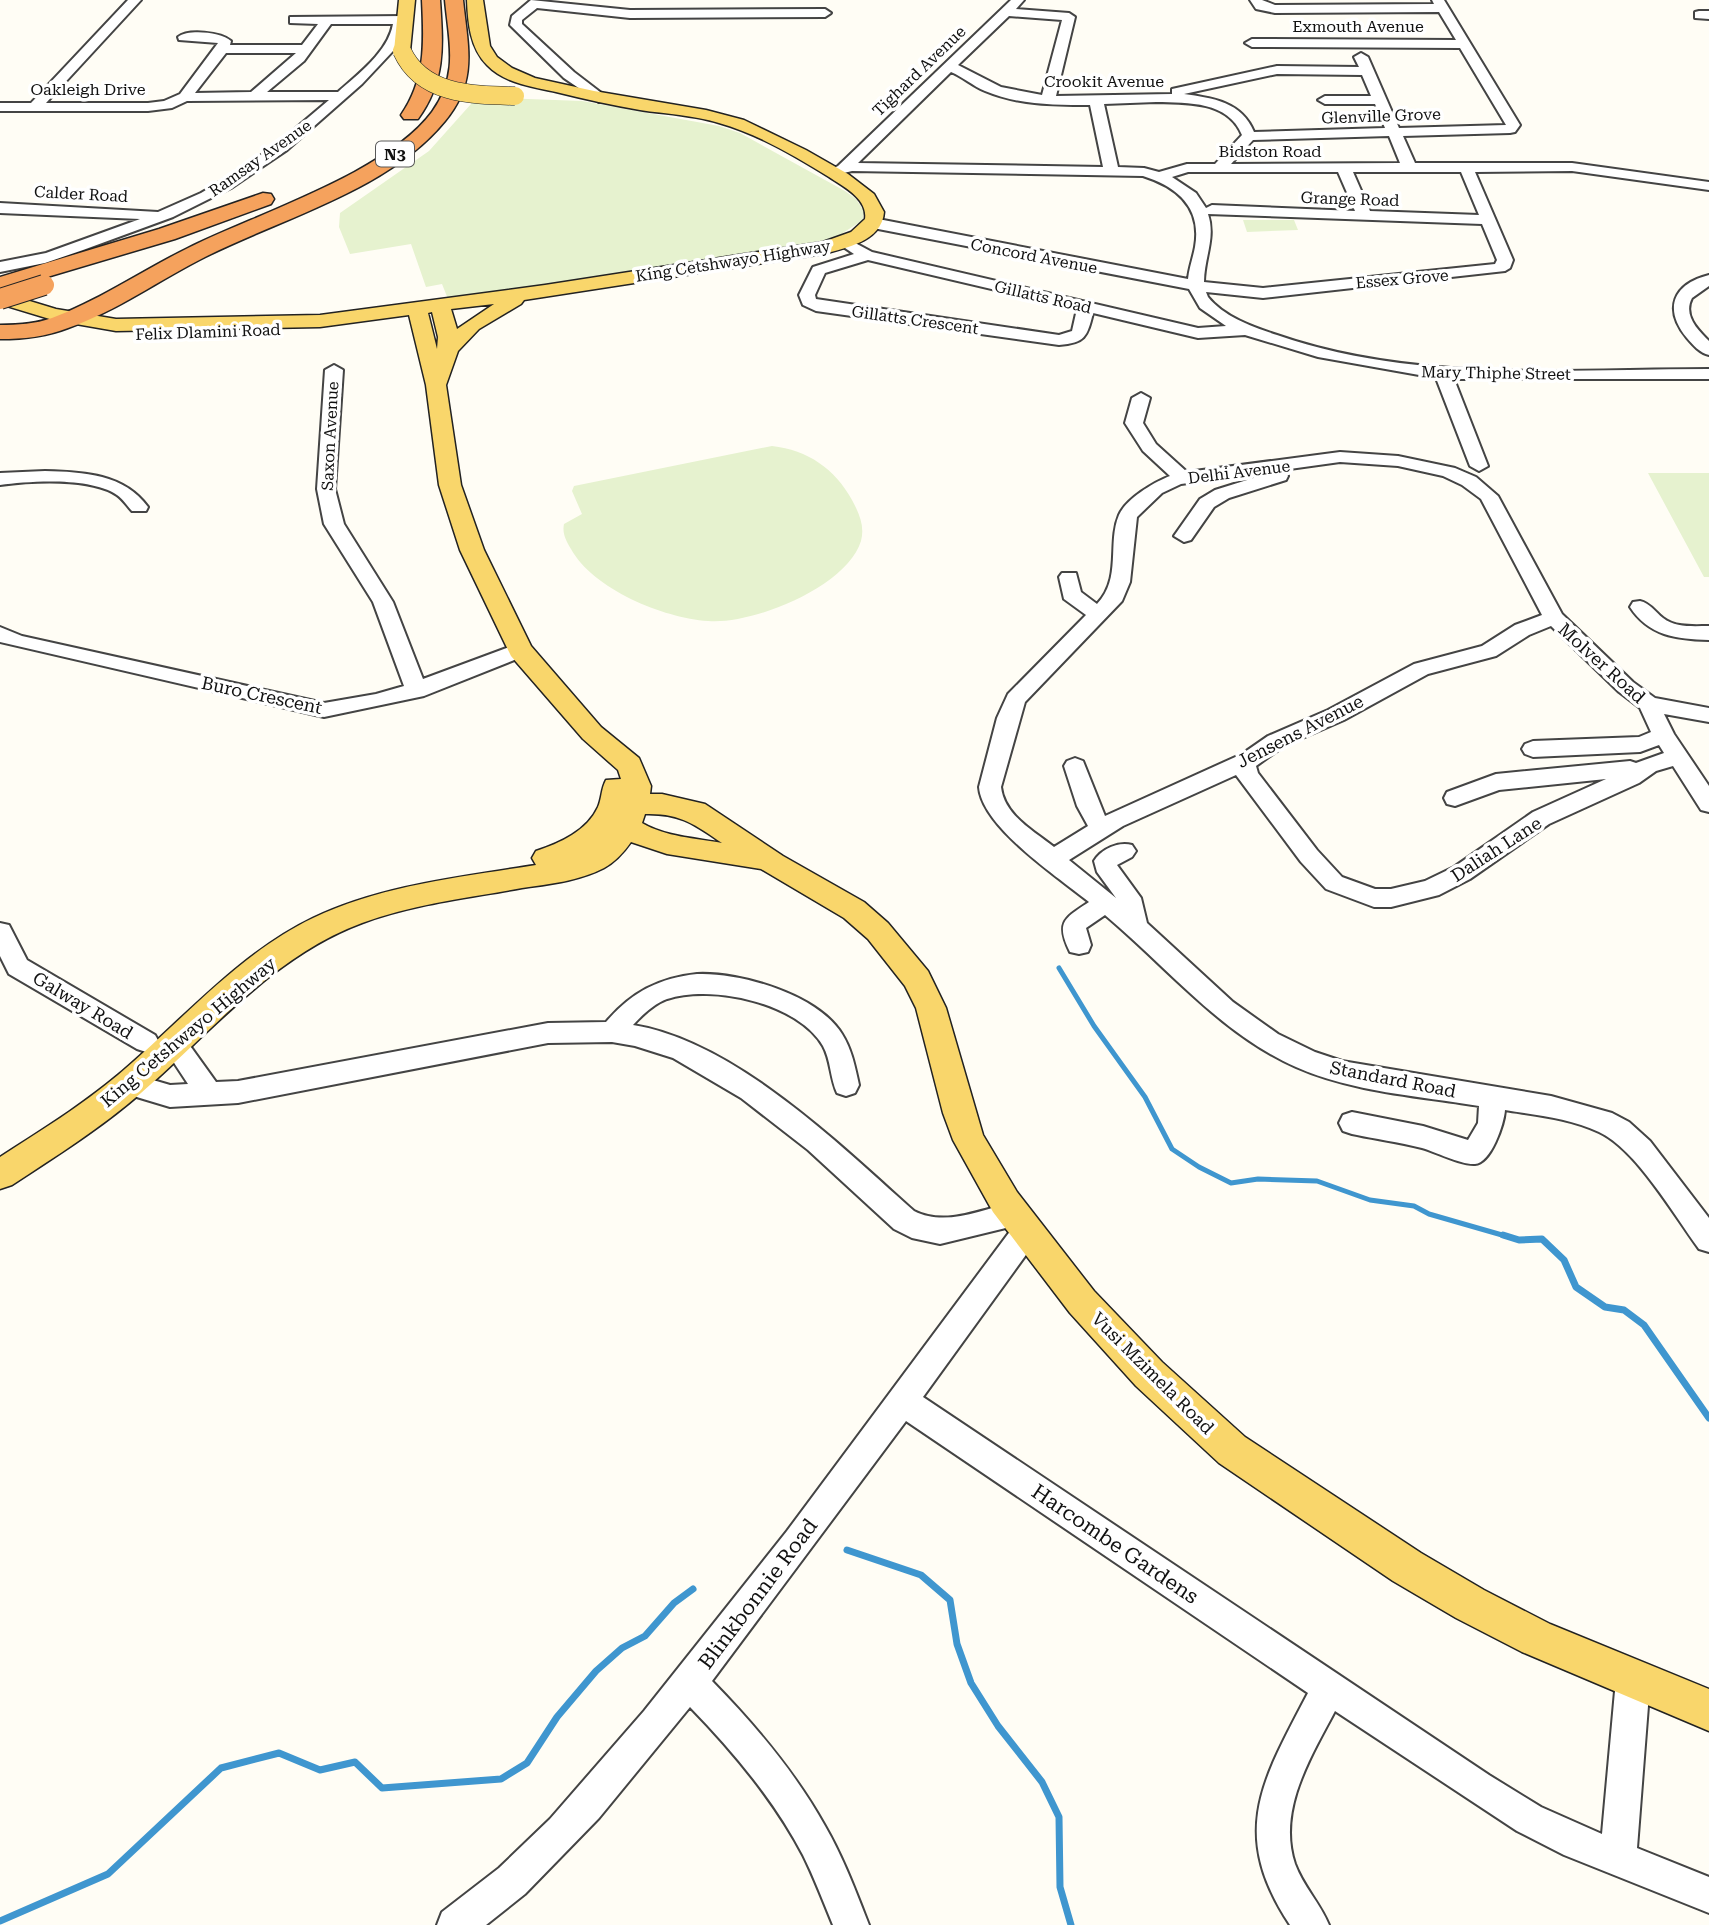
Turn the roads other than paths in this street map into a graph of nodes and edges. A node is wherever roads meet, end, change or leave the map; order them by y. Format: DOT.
graph roads {
  1 [pos="135,0"];
  2 [pos="407,0"];
  3 [pos="418,0"];
  4 [pos="431,0"];
  5 [pos="454,0"];
  6 [pos="475,0"];
  7 [pos="1018,0"];
  8 [pos="1256,0"];
  9 [pos="538,2"];
  10 [pos="1440,4"];
  11 [pos="731,7"];
  12 [pos="787,7"];
  13 [pos="1005,12"];
  14 [pos="825,13"];
  15 [pos="294,20"];
  16 [pos="327,20"];
  17 [pos="402,20"];
  18 [pos="1347,26"];
  19 [pos="184,37"];
  20 [pos="1252,43"];
  21 [pos="1463,44"];
  22 [pos="222,49"];
  23 [pos="307,49"];
  24 [pos="433,55"];
  25 [pos="948,67"];
  26 [pos="1366,71"];
  27 [pos="569,75"];
  28 [pos="538,83"];
  29 [pos="255,96"];
  30 [pos="341,96"];
  31 [pos="1153,96"];
  32 [pos="185,97"];
  33 [pos="599,98"];
  34 [pos="1048,100"];
  35 [pos="1325,100"];
  36 [pos="1380,100"];
  37 [pos="1096,101"];
  38 [pos="0,107"];
  39 [pos="35,107"];
  40 [pos="1393,131"];
  41 [pos="1249,136"];
  42 [pos="352,158"];
  43 [pos="1409,167"];
  44 [pos="1344,168"];
  45 [pos="839,169"];
  46 [pos="1467,169"];
  47 [pos="1111,170"];
  48 [pos="1161,176"];
  49 [pos="1210,177"];
  50 [pos="1709,186"];
  51 [pos="293,197"];
  52 [pos="0,208"];
  53 [pos="1206,210"];
  54 [pos="160,215"];
  55 [pos="1365,217"];
  56 [pos="1487,220"];
  57 [pos="873,223"];
  58 [pos="844,242"];
  59 [pos="867,255"];
  60 [pos="5,277"];
  61 [pos="1709,280"];
  62 [pos="1196,286"];
  63 [pos="545,291"];
  64 [pos="0,298"];
  65 [pos="518,299"];
  66 [pos="0,307"];
  67 [pos="1086,307"];
  68 [pos="442,312"];
  69 [pos="418,316"];
  70 [pos="65,321"];
  71 [pos="1246,330"];
  72 [pos="34,331"];
  73 [pos="0,332"];
  74 [pos="117,334"];
  75 [pos="450,347"];
  76 [pos="1709,351"];
  77 [pos="334,370"];
  78 [pos="1443,374"];
  79 [pos="1709,374"];
  80 [pos="436,385"];
  81 [pos="1142,398"];
  82 [pos="1301,464"];
  83 [pos="1478,476"];
  84 [pos="1183,478"];
  85 [pos="0,479"];
  86 [pos="139,507"];
  87 [pos="1184,536"];
  88 [pos="1069,577"];
  89 [pos="1640,607"];
  90 [pos="1100,615"];
  91 [pos="1553,618"];
  92 [pos="1709,633"];
  93 [pos="0,634"];
  94 [pos="520,650"];
  95 [pos="417,691"];
  96 [pos="1648,704"];
  97 [pos="1709,715"];
  98 [pos="592,733"];
  99 [pos="1664,736"];
  100 [pos="1533,749"];
  101 [pos="1677,757"];
  102 [pos="1244,761"];
  103 [pos="630,765"];
  104 [pos="1075,766"];
  105 [pos="1648,766"];
  106 [pos="990,798"];
  107 [pos="1455,798"];
  108 [pos="1709,804"];
  109 [pos="695,811"];
  110 [pos="621,813"];
  111 [pos="1101,831"];
  112 [pos="699,849"];
  113 [pos="1124,851"];
  114 [pos="1053,859"];
  115 [pos="596,860"];
  116 [pos="773,863"];
  117 [pos="1107,903"];
  118 [pos="1136,928"];
  119 [pos="0,932"];
  120 [pos="1079,944"];
  121 [pos="9,968"];
  122 [pos="612,1032"];
  123 [pos="160,1043"];
  124 [pos="129,1084"];
  125 [pos="846,1085"];
  126 [pos="210,1094"];
  127 [pos="1492,1097"];
  128 [pos="1352,1123"];
  129 [pos="0,1153"];
  130 [pos="0,1175"];
  131 [pos="1020,1223"];
  132 [pos="1709,1240"];
  133 [pos="901,1401"];
  134 [pos="1633,1680"];
  135 [pos="690,1683"];
  136 [pos="1328,1690"];
  137 [pos="1709,1710"];
  138 [pos="1618,1858"];
  139 [pos="1709,1895"];
  140 [pos="455,1925"];
  141 [pos="850,1925"];
  142 [pos="1311,1925"];
  1 -- 39 [label="street"];
  2 -- 17 [label="main road"];
  3 -- 24 [label="highway"];
  4 -- 24 [label="highway, N3"];
  5 -- 51 [label="highway, N3"];
  6 -- 28 [label="main road"];
  7 -- 13 [label="street, Tighard Avenue"];
  8 -- 18 [label="street"];
  9 -- 11 [label="street"];
  9 -- 27 [label="street"];
  10 -- 18 [label="street"];
  10 -- 21 [label="street"];
  11 -- 12 [label="street"];
  12 -- 14 [label="street"];
  13 -- 25 [label="street, Tighard Avenue"];
  13 -- 34 [label="street"];
  15 -- 16 [label="street"];
  16 -- 17 [label="street"];
  16 -- 23 [label="street"];
  17 -- 30 [label="street, Ramsay Avenue"];
  17 -- 33 [label="main road, bridge"];
  18 -- 20 [label="street, Exmouth Avenue"];
  18 -- 21 [label="street, Exmouth Avenue"];
  18 -- 26 [label="street"];
  19 -- 22 [label="street"];
  21 -- 40 [label="street, Glenville Grove"];
  22 -- 23 [label="street"];
  22 -- 32 [label="street"];
  23 -- 29 [label="street"];
  24 -- 42 [label="highway, N3"];
  25 -- 34 [label="street, Crookit Avenue"];
  25 -- 45 [label="street, Tighard Avenue"];
  26 -- 31 [label="street"];
  26 -- 36 [label="street"];
  27 -- 28 [label="main road"];
  27 -- 33 [label="street"];
  28 -- 33 [label="main road"];
  29 -- 30 [label="street, Oakleigh Drive"];
  29 -- 32 [label="street, Oakleigh Drive"];
  30 -- 54 [label="street, Ramsay Avenue"];
  31 -- 37 [label="street, Crookit Avenue"];
  31 -- 41 [label="street, Crookit Avenue"];
  32 -- 39 [label="street, Oakleigh Drive"];
  33 -- 45 [label="main road"];
  34 -- 37 [label="street, Crookit Avenue"];
  35 -- 36 [label="street"];
  36 -- 40 [label="street"];
  37 -- 47 [label="street"];
  38 -- 39 [label="street, Oakleigh Drive"];
  40 -- 41 [label="street, Glenville Grove"];
  40 -- 43 [label="street"];
  41 -- 49 [label="street"];
  43 -- 44 [label="street, Bidston Road"];
  43 -- 46 [label="street, Bidston Road"];
  44 -- 49 [label="street, Bidston Road"];
  44 -- 55 [label="street"];
  45 -- 47 [label="street, Bidston Road"];
  45 -- 57 [label="main road"];
  46 -- 50 [label="street, Bidston Road"];
  46 -- 56 [label="street, Essex Grove"];
  47 -- 48 [label="street, Bidston Road"];
  48 -- 49 [label="street, Bidston Road"];
  48 -- 53 [label="street"];
  49 -- 53 [label="street"];
  51 -- 60 [label="highway, N3"];
  51 -- 64 [label="highway, N3, bridge"];
  51 -- 70 [label="highway"];
  52 -- 54 [label="street, Calder Road"];
  53 -- 55 [label="street, Grange Road"];
  53 -- 62 [label="street"];
  54 -- 60 [label="street, Ramsay Avenue"];
  55 -- 56 [label="street, Grange Road"];
  56 -- 62 [label="street, Essex Grove"];
  57 -- 58 [label="main road, King Cetshwayo Highway"];
  57 -- 62 [label="street, Concord Avenue"];
  58 -- 59 [label="street, Gillatts Road"];
  58 -- 63 [label="main road, King Cetshwayo Highway"];
  59 -- 67 [label="street, Gillatts Road"];
  59 -- 67 [label="street, Gillatts Crescent"];
  61 -- 76 [label="street"];
  62 -- 71 [label="street"];
  63 -- 65 [label="main road, King Cetshwayo Highway"];
  63 -- 68 [label="main road, King Cetshwayo Highway"];
  64 -- 70 [label="main road, Felix Dlamini Road"];
  65 -- 68 [label="main road, King Cetshwayo Highway"];
  65 -- 75 [label="main road"];
  66 -- 70 [label="main road, Felix Dlamini Road"];
  67 -- 71 [label="street, Gillatts Road"];
  68 -- 69 [label="main road"];
  68 -- 75 [label="main road"];
  69 -- 70 [label="main road, Felix Dlamini Road"];
  69 -- 74 [label="main road, Felix Dlamini Road"];
  69 -- 80 [label="main road"];
  70 -- 72 [label="highway"];
  70 -- 74 [label="main road, Felix Dlamini Road"];
  71 -- 78 [label="street, Mary Thiphe Street"];
  72 -- 73 [label="highway"];
  72 -- 74 [label="main road"];
  75 -- 80 [label="main road"];
  77 -- 95 [label="street, Saxon Avenue"];
  78 -- 79 [label="street, Mary Thiphe Street"];
  78 -- 83 [label="street, Molver Road"];
  80 -- 94 [label="main road"];
  81 -- 84 [label="street"];
  82 -- 83 [label="street, Delhi Avenue"];
  82 -- 84 [label="street, Delhi Avenue"];
  82 -- 87 [label="street"];
  83 -- 91 [label="street, Molver Road"];
  84 -- 90 [label="street, Delhi Avenue"];
  85 -- 86 [label="street"];
  88 -- 90 [label="street"];
  89 -- 92 [label="street"];
  90 -- 106 [label="street, Delhi Avenue"];
  91 -- 96 [label="street, Molver Road"];
  91 -- 102 [label="street, Jensens Avenue"];
  93 -- 95 [label="street, Buro Crescent"];
  94 -- 95 [label="street, Buro Crescent"];
  94 -- 98 [label="main road"];
  96 -- 97 [label="street"];
  96 -- 99 [label="street, Molver Road"];
  98 -- 103 [label="main road"];
  98 -- 110 [label="main road"];
  99 -- 100 [label="street"];
  99 -- 101 [label="street, Molver Road"];
  101 -- 105 [label="street, Daliah Lane"];
  101 -- 108 [label="street, Molver Road"];
  102 -- 105 [label="street, Daliah Lane"];
  102 -- 111 [label="street, Jensens Avenue"];
  103 -- 109 [label="main road"];
  103 -- 110 [label="main road"];
  104 -- 111 [label="street"];
  105 -- 107 [label="street"];
  106 -- 114 [label="street, Standard Road"];
  109 -- 110 [label="main road, Vusi Mzimela Road"];
  109 -- 116 [label="main road, Vusi Mzimela Road"];
  110 -- 112 [label="main road, Vusi Mzimela Road"];
  110 -- 115 [label="main road, King Cetshwayo Highway"];
  110 -- 123 [label="main road, King Cetshwayo Highway"];
  111 -- 114 [label="street, Jensens Avenue"];
  112 -- 115 [label="main road"];
  112 -- 116 [label="main road, Vusi Mzimela Road"];
  113 -- 118 [label="street"];
  114 -- 117 [label="street, Standard Road"];
  115 -- 123 [label="main road, King Cetshwayo Highway"];
  116 -- 131 [label="main road, Vusi Mzimela Road"];
  117 -- 118 [label="street, Standard Road"];
  117 -- 120 [label="street"];
  118 -- 127 [label="street, Standard Road"];
  119 -- 121 [label="street, Galway Road"];
  121 -- 123 [label="street, Galway Road"];
  122 -- 125 [label="street"];
  122 -- 126 [label="street"];
  122 -- 131 [label="street"];
  123 -- 124 [label="main road, King Cetshwayo Highway"];
  123 -- 126 [label="street"];
  123 -- 129 [label="main road, King Cetshwayo Highway"];
  124 -- 126 [label="street"];
  124 -- 130 [label="main road, King Cetshwayo Highway"];
  127 -- 128 [label="street"];
  127 -- 132 [label="street, Standard Road"];
  131 -- 133 [label="street, Blinkbonnie Road"];
  131 -- 134 [label="main road, Vusi Mzimela Road"];
  133 -- 135 [label="street, Blinkbonnie Road"];
  133 -- 136 [label="street, Harcombe Gardens"];
  134 -- 137 [label="main road, Vusi Mzimela Road"];
  134 -- 138 [label="street"];
  135 -- 140 [label="street, Blinkbonnie Road"];
  135 -- 141 [label="street"];
  136 -- 138 [label="street, Harcombe Gardens"];
  136 -- 142 [label="street"];
  138 -- 139 [label="street, Harcombe Gardens"];
}
